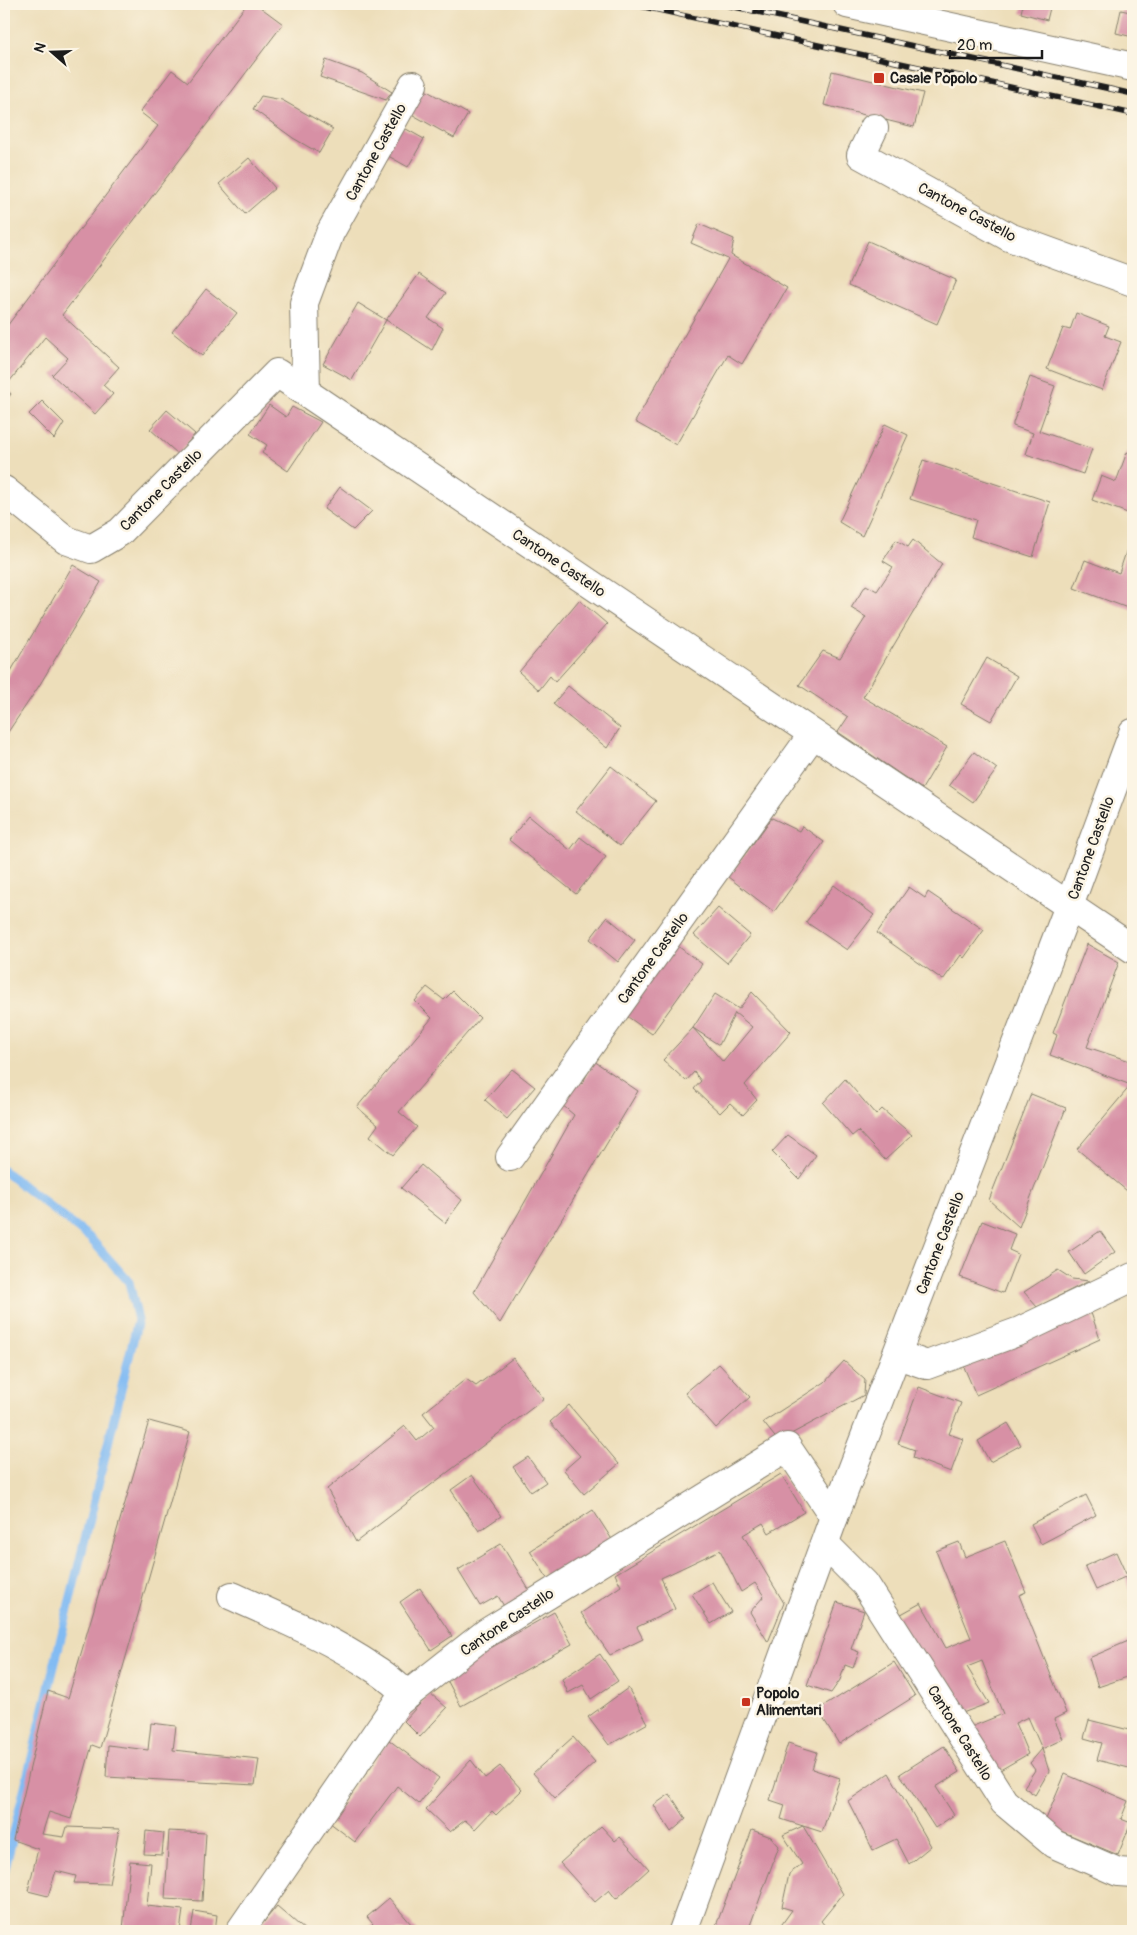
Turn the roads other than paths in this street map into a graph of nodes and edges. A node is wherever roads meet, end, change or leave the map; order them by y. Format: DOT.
graph roads {
  1 [pos="847,4"];
  2 [pos="1133,67"];
  3 [pos="413,85"];
  4 [pos="874,128"];
  5 [pos="1133,282"];
  6 [pos="306,392"];
  7 [pos="4,490"];
  8 [pos="1133,732"];
  9 [pos="813,734"];
  10 [pos="1069,906"];
  11 [pos="1133,949"];
  12 [pos="510,1157"];
  13 [pos="1133,1277"];
  14 [pos="898,1355"];
  15 [pos="834,1517"];
  16 [pos="825,1544"];
  17 [pos="232,1596"];
  18 [pos="408,1695"];
  19 [pos="1133,1873"];
  20 [pos="240,1931"];
  21 [pos="683,1931"];
  1 -- 2 [label="street"];
  3 -- 6 [label="street, Cantone Castello"];
  4 -- 5 [label="street, Cantone Castello"];
  6 -- 7 [label="street, Cantone Castello"];
  6 -- 9 [label="street, Cantone Castello"];
  8 -- 10 [label="street, Cantone Castello"];
  9 -- 10 [label="street, Cantone Castello"];
  9 -- 12 [label="street, Cantone Castello"];
  10 -- 11 [label="street, Cantone Castello"];
  10 -- 14 [label="street, Cantone Castello"];
  13 -- 14 [label="street"];
  14 -- 15 [label="street, Cantone Castello"];
  15 -- 16 [label="street, Cantone Castello"];
  15 -- 18 [label="street, Cantone Castello"];
  16 -- 19 [label="street, Cantone Castello"];
  16 -- 21 [label="street, Cantone Castello"];
  17 -- 18 [label="street"];
  18 -- 20 [label="street, Cantone Castello"];
}
